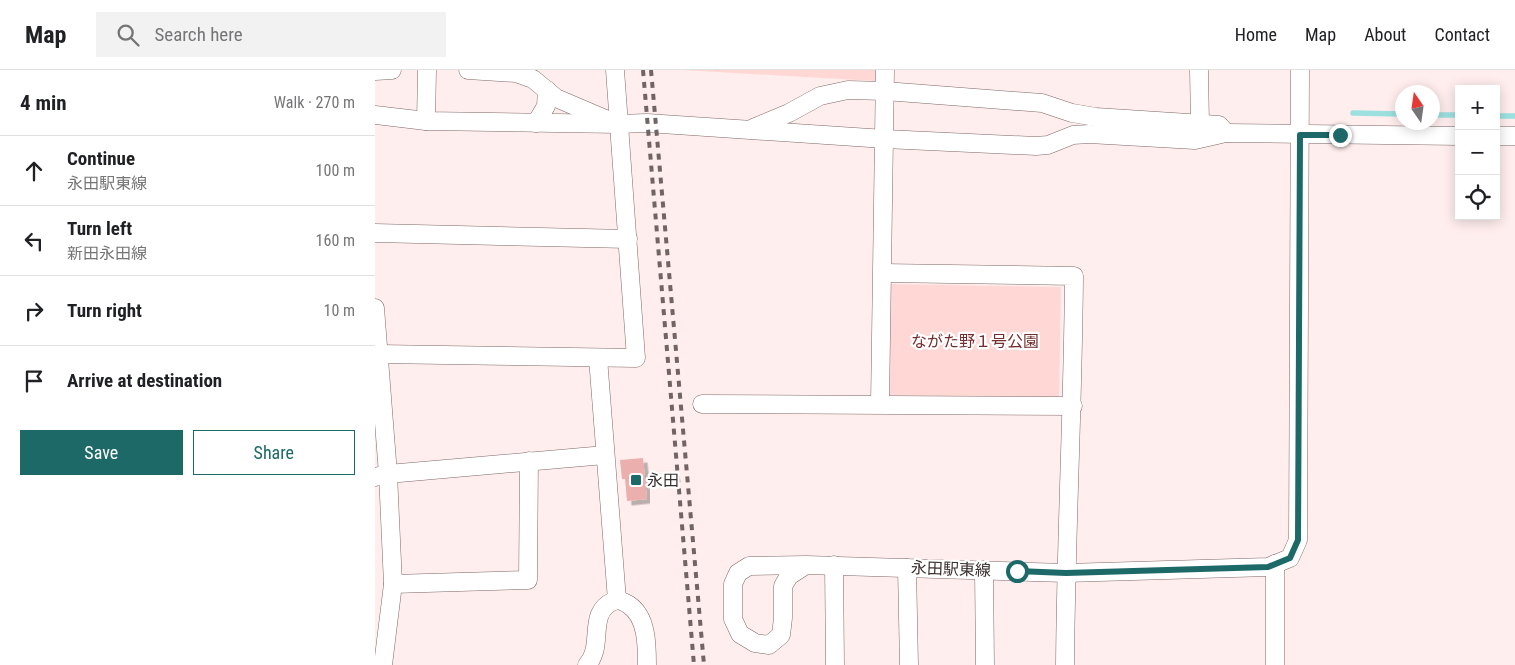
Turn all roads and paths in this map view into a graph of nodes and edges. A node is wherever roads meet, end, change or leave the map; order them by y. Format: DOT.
graph roads {
  1 [pos="392,70"];
  2 [pos="427,70"];
  3 [pos="468,70"];
  4 [pos="615,70"];
  5 [pos="885,70"];
  6 [pos="1199,70"];
  7 [pos="1300,70"];
  8 [pos="375,71"];
  9 [pos="547,90"];
  10 [pos="885,91"];
  11 [pos="375,115"];
  12 [pos="426,121"];
  13 [pos="536,123"];
  14 [pos="618,124"];
  15 [pos="1200,124"];
  16 [pos="749,130"];
  17 [pos="1226,133"];
  18 [pos="1300,135"];
  19 [pos="1455,136"];
  20 [pos="1500,136"];
  21 [pos="1515,136"];
  22 [pos="885,139"];
  23 [pos="375,233"];
  24 [pos="628,239"];
  25 [pos="883,273"];
  26 [pos="375,308"];
  27 [pos="379,354"];
  28 [pos="598,358"];
  29 [pos="702,404"];
  30 [pos="880,404"];
  31 [pos="1073,406"];
  32 [pos="605,455"];
  33 [pos="529,461"];
  34 [pos="382,475"];
  35 [pos="1275,564"];
  36 [pos="806,565"];
  37 [pos="834,566"];
  38 [pos="907,568"];
  39 [pos="984,570"];
  40 [pos="1066,573"];
  41 [pos="393,584"];
  42 [pos="617,600"];
  43 [pos="383,665"];
  44 [pos="587,665"];
  45 [pos="647,665"];
  46 [pos="835,665"];
  47 [pos="909,665"];
  48 [pos="985,665"];
  49 [pos="1065,665"];
  50 [pos="1275,665"];
  1 -- 8 [label="street"];
  2 -- 12 [label="street"];
  3 -- 9 [label="street"];
  4 -- 14 [label="street"];
  5 -- 10 [label="street"];
  6 -- 15 [label="street"];
  7 -- 18 [label="street"];
  9 -- 13 [label="street"];
  9 -- 14 [label="street"];
  10 -- 15 [label="street"];
  10 -- 16 [label="street"];
  10 -- 22 [label="street"];
  11 -- 12 [label="street"];
  12 -- 13 [label="street"];
  13 -- 14 [label="street"];
  14 -- 16 [label="street"];
  14 -- 24 [label="street"];
  15 -- 17 [label="street"];
  16 -- 22 [label="street"];
  17 -- 18 [label="street"];
  17 -- 22 [label="street"];
  18 -- 19 [label="street"];
  18 -- 35 [label="street"];
  20 -- 21 [label="street"];
  22 -- 25 [label="street"];
  23 -- 24 [label="street"];
  24 -- 28 [label="street"];
  25 -- 30 [label="street"];
  25 -- 31 [label="street"];
  26 -- 27 [label="street"];
  27 -- 28 [label="street"];
  27 -- 34 [label="street"];
  28 -- 32 [label="street"];
  29 -- 30 [label="street"];
  30 -- 31 [label="street"];
  31 -- 40 [label="street"];
  32 -- 33 [label="street"];
  32 -- 42 [label="street"];
  33 -- 34 [label="street"];
  33 -- 41 [label="street"];
  34 -- 41 [label="street"];
  35 -- 40 [label="street, 永田駅東線"];
  35 -- 50 [label="street"];
  36 -- 36 [label="street, 永田駅東線"];
  36 -- 37 [label="street, 永田駅東線"];
  37 -- 38 [label="street, 永田駅東線"];
  37 -- 46 [label="street"];
  38 -- 39 [label="street, 永田駅東線"];
  38 -- 47 [label="street"];
  39 -- 40 [label="street, 永田駅東線"];
  39 -- 48 [label="street"];
  40 -- 49 [label="street"];
  41 -- 43 [label="street"];
  42 -- 44 [label="street"];
  42 -- 45 [label="street"];
}
